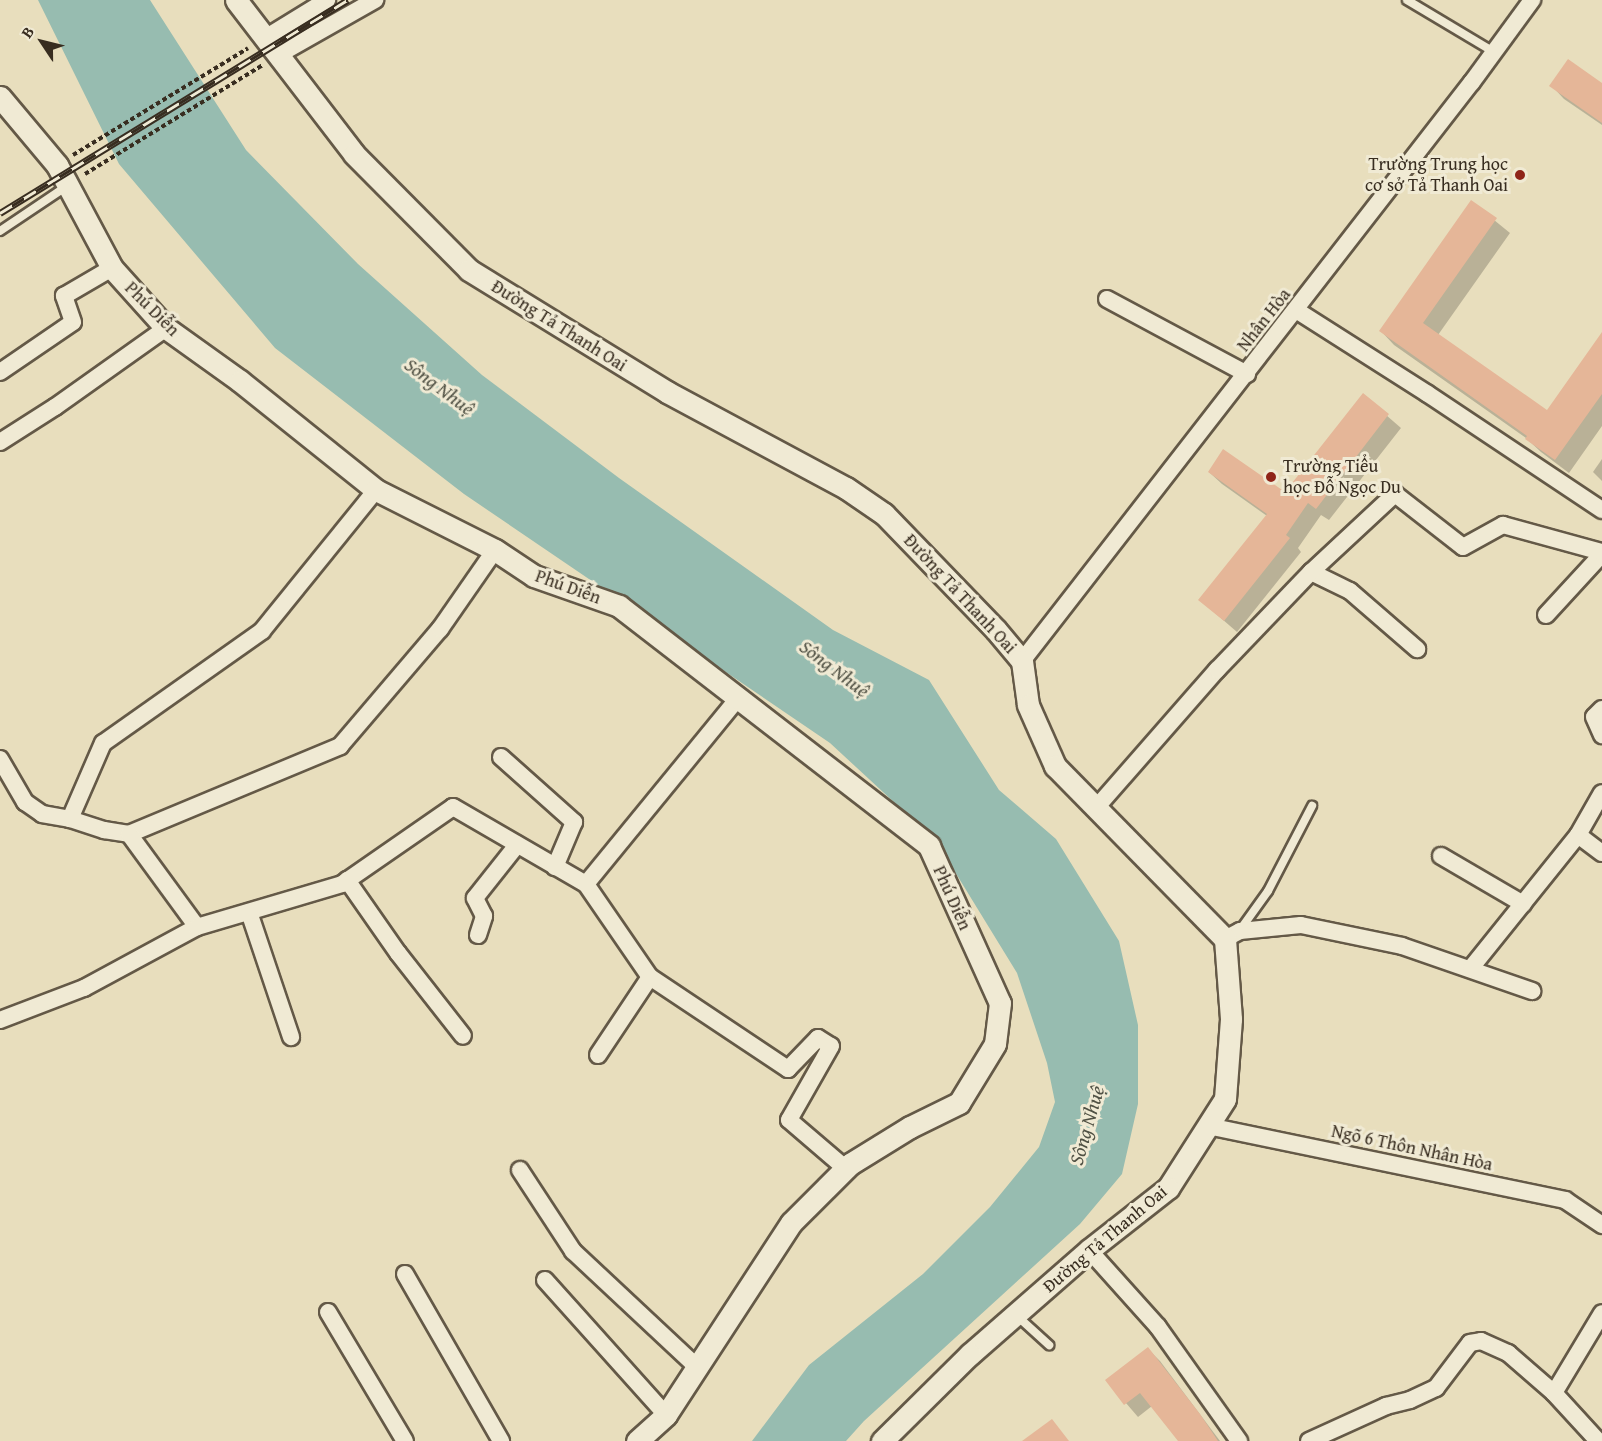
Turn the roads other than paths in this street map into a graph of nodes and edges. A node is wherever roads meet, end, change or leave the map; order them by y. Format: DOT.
graph roads {
  1 [pos="236,0"];
  2 [pos="327,0"];
  3 [pos="375,0"];
  4 [pos="1407,0"];
  5 [pos="1532,0"];
  6 [pos="265,38"];
  7 [pos="1494,52"];
  8 [pos="278,55"];
  9 [pos="0,97"];
  10 [pos="67,185"];
  11 [pos="0,231"];
  12 [pos="112,268"];
  13 [pos="1107,299"];
  14 [pos="1296,310"];
  15 [pos="166,328"];
  16 [pos="0,372"];
  17 [pos="1247,374"];
  18 [pos="0,442"];
  19 [pos="376,490"];
  20 [pos="1602,510"];
  21 [pos="495,550"];
  22 [pos="1602,553"];
  23 [pos="1311,572"];
  24 [pos="1546,615"];
  25 [pos="1417,649"];
  26 [pos="1022,661"];
  27 [pos="739,697"];
  28 [pos="1602,709"];
  29 [pos="1602,735"];
  30 [pos="501,757"];
  31 [pos="0,759"];
  32 [pos="1602,793"];
  33 [pos="1312,806"];
  34 [pos="1096,808"];
  35 [pos="70,819"];
  36 [pos="129,834"];
  37 [pos="1578,836"];
  38 [pos="517,845"];
  39 [pos="1602,853"];
  40 [pos="1441,856"];
  41 [pos="555,867"];
  42 [pos="347,880"];
  43 [pos="586,884"];
  44 [pos="1523,904"];
  45 [pos="249,912"];
  46 [pos="197,927"];
  47 [pos="478,935"];
  48 [pos="1232,935"];
  49 [pos="1471,968"];
  50 [pos="651,977"];
  51 [pos="1532,991"];
  52 [pos="0,1020"];
  53 [pos="463,1036"];
  54 [pos="291,1037"];
  55 [pos="598,1055"];
  56 [pos="1208,1126"];
  57 [pos="845,1168"];
  58 [pos="520,1170"];
  59 [pos="1602,1225"];
  60 [pos="1089,1250"];
  61 [pos="405,1274"];
  62 [pos="544,1280"];
  63 [pos="328,1312"];
  64 [pos="1602,1313"];
  65 [pos="1016,1314"];
  66 [pos="1049,1345"];
  67 [pos="698,1367"];
  68 [pos="1554,1393"];
  69 [pos="666,1415"];
  70 [pos="405,1441"];
  71 [pos="501,1441"];
  72 [pos="637,1441"];
  73 [pos="882,1441"];
  74 [pos="1239,1441"];
  75 [pos="1309,1441"];
  76 [pos="1598,1441"];
  1 -- 6 [label="street, Đường Tả Thanh Oai"];
  2 -- 6 [label="street"];
  3 -- 8 [label="street"];
  4 -- 7 [label="lane"];
  5 -- 7 [label="street, Nhân Hòa"];
  6 -- 8 [label="street, Đường Tả Thanh Oai"];
  7 -- 14 [label="street, Nhân Hòa"];
  8 -- 26 [label="street, Đường Tả Thanh Oai"];
  9 -- 10 [label="street, Phú Diễn"];
  10 -- 11 [label="lane"];
  10 -- 12 [label="street, Phú Diễn"];
  12 -- 15 [label="street, Phú Diễn"];
  12 -- 16 [label="street"];
  13 -- 17 [label="street"];
  14 -- 17 [label="street, Nhân Hòa"];
  14 -- 20 [label="street"];
  15 -- 18 [label="street"];
  15 -- 19 [label="street, Phú Diễn"];
  17 -- 26 [label="street, Nhân Hòa"];
  19 -- 21 [label="street, Phú Diễn"];
  19 -- 35 [label="street"];
  21 -- 27 [label="street, Phú Diễn"];
  21 -- 36 [label="street"];
  22 -- 23 [label="street"];
  22 -- 24 [label="street"];
  23 -- 25 [label="street"];
  23 -- 34 [label="street"];
  26 -- 34 [label="street, Đường Tả Thanh Oai"];
  27 -- 43 [label="street"];
  27 -- 57 [label="street, Phú Diễn"];
  28 -- 29 [label="street"];
  30 -- 41 [label="street"];
  31 -- 35 [label="street"];
  32 -- 37 [label="street"];
  33 -- 48 [label="lane"];
  34 -- 48 [label="street, Đường Tả Thanh Oai"];
  35 -- 36 [label="street"];
  36 -- 46 [label="street"];
  37 -- 39 [label="street"];
  37 -- 44 [label="street"];
  38 -- 41 [label="street"];
  38 -- 42 [label="street"];
  38 -- 47 [label="street"];
  40 -- 44 [label="street"];
  41 -- 43 [label="street"];
  42 -- 45 [label="street"];
  42 -- 53 [label="street"];
  43 -- 50 [label="street"];
  44 -- 49 [label="street"];
  45 -- 46 [label="street"];
  45 -- 54 [label="street"];
  46 -- 52 [label="street"];
  48 -- 49 [label="street"];
  48 -- 56 [label="street, Đường Tả Thanh Oai"];
  49 -- 51 [label="street"];
  50 -- 55 [label="street"];
  50 -- 57 [label="street"];
  56 -- 59 [label="street, Ngõ 6 Thôn Nhân Hòa"];
  56 -- 60 [label="street, Đường Tả Thanh Oai"];
  57 -- 67 [label="street"];
  58 -- 67 [label="street"];
  60 -- 65 [label="street, Đường Tả Thanh Oai"];
  60 -- 74 [label="street"];
  61 -- 71 [label="street"];
  62 -- 69 [label="street"];
  63 -- 70 [label="street"];
  64 -- 68 [label="street"];
  65 -- 66 [label="lane"];
  65 -- 73 [label="street, Đường Tả Thanh Oai"];
  67 -- 69 [label="street"];
  68 -- 75 [label="street"];
  68 -- 76 [label="street"];
  69 -- 72 [label="street"];
}
